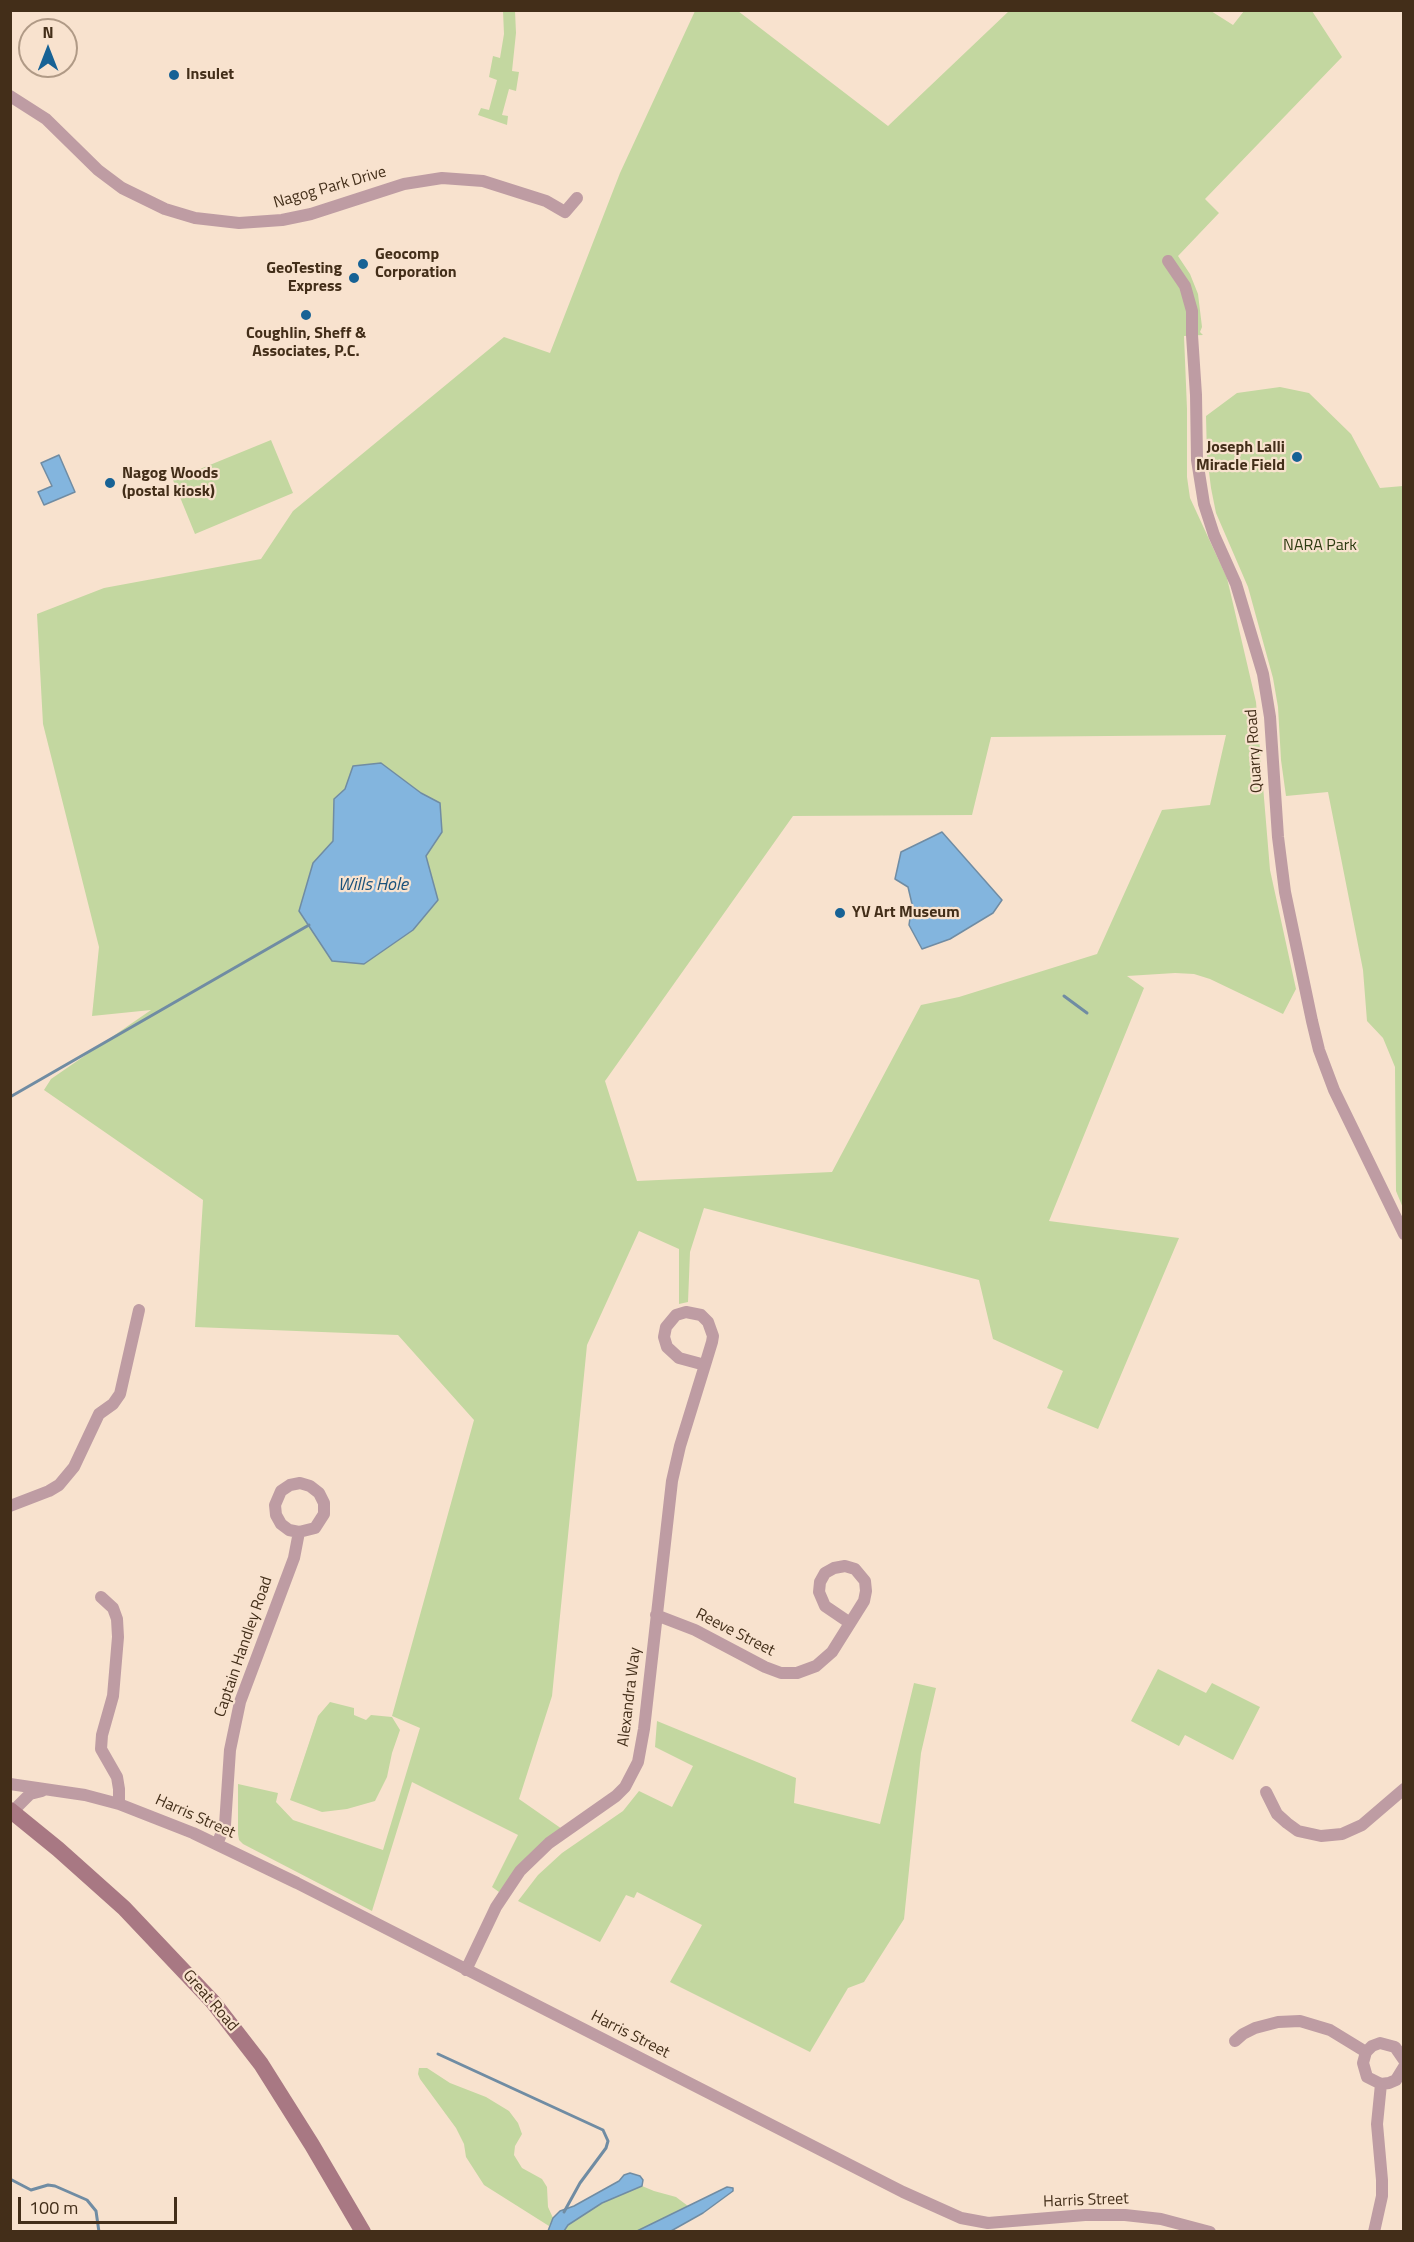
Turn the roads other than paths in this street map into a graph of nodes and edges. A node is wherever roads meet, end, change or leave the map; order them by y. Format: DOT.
graph roads {
  1 [pos="10,96"];
  2 [pos="577,198"];
  3 [pos="1168,261"];
  4 [pos="1404,1234"];
  5 [pos="139,1310"];
  6 [pos="705,1365"];
  7 [pos="10,1506"];
  8 [pos="299,1532"];
  9 [pos="101,1597"];
  10 [pos="656,1616"];
  11 [pos="850,1623"];
  12 [pos="10,1784"];
  13 [pos="1404,1789"];
  14 [pos="52,1790"];
  15 [pos="1266,1792"];
  16 [pos="119,1804"];
  17 [pos="11,1812"];
  18 [pos="218,1844"];
  19 [pos="466,1970"];
  20 [pos="1235,2041"];
  21 [pos="1366,2052"];
  22 [pos="1404,2060"];
  23 [pos="1404,2067"];
  24 [pos="1381,2084"];
  25 [pos="363,2232"];
  26 [pos="1210,2232"];
  27 [pos="1374,2232"];
  1 -- 2 [label="street, Nagog Park Drive"];
  3 -- 4 [label="street, Quarry Road"];
  5 -- 7 [label="street"];
  6 -- 6 [label="street, Alexandra Way"];
  6 -- 10 [label="street, Alexandra Way"];
  8 -- 8 [label="street"];
  8 -- 18 [label="street, Captain Handley Road"];
  9 -- 16 [label="street"];
  10 -- 11 [label="street, Reeve Street"];
  10 -- 19 [label="street, Alexandra Way"];
  11 -- 11 [label="street, Reeve Street"];
  12 -- 14 [label="street, Harris Street"];
  13 -- 15 [label="street"];
  14 -- 16 [label="street, Harris Street"];
  14 -- 17 [label="street"];
  16 -- 18 [label="street, Harris Street"];
  17 -- 25 [label="main road, Great Road"];
  18 -- 19 [label="street, Harris Street"];
  19 -- 26 [label="street, Harris Street"];
  20 -- 21 [label="street"];
  21 -- 22 [label="street"];
  21 -- 24 [label="street"];
  23 -- 24 [label="street"];
  24 -- 27 [label="street"];
}
